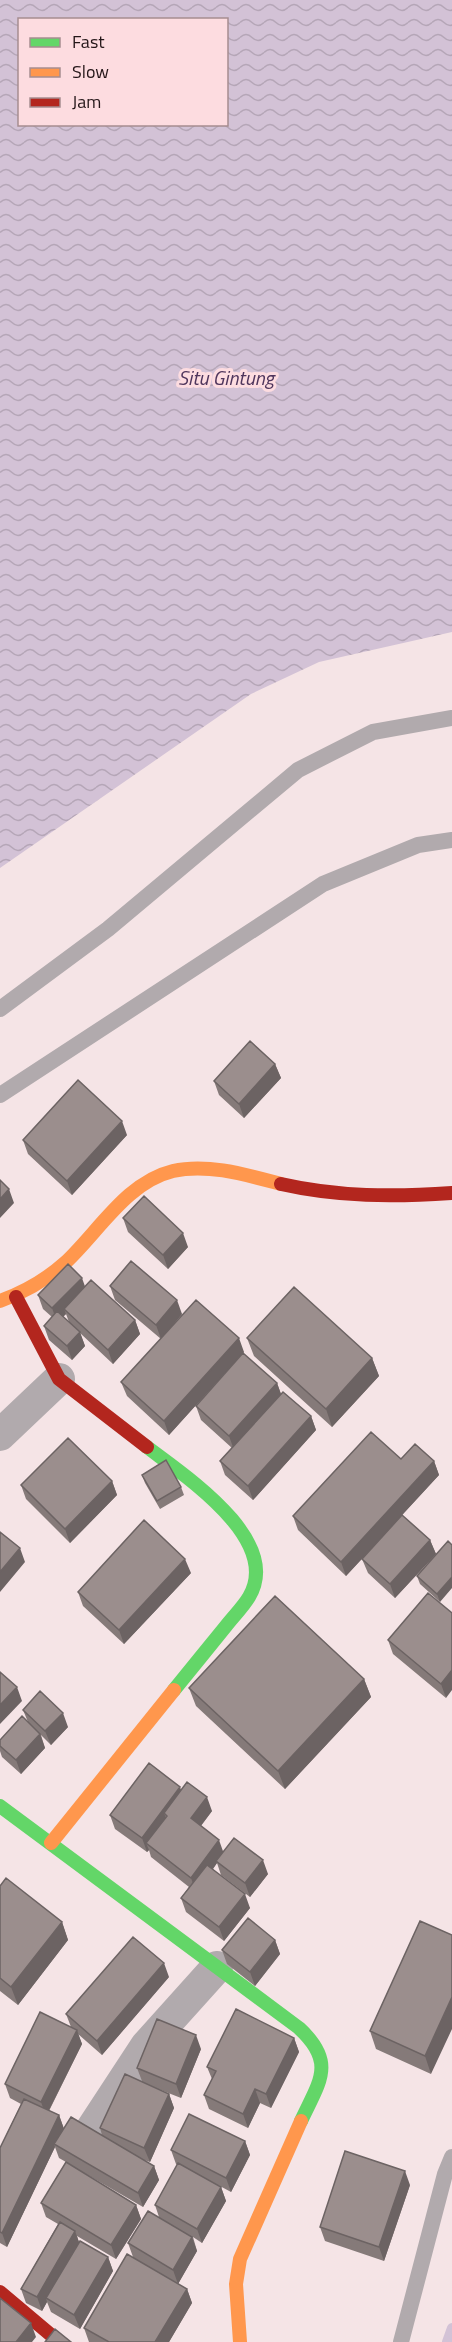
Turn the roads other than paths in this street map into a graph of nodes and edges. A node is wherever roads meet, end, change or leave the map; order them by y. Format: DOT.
graph roads {
  1 [pos="452,718"];
  2 [pos="452,840"];
  3 [pos="0,1009"];
  4 [pos="0,1095"];
  5 [pos="452,1193"];
  6 [pos="16,1297"];
  7 [pos="0,1301"];
  8 [pos="58,1379"];
  9 [pos="0,1435"];
  10 [pos="0,1806"];
  11 [pos="51,1843"];
  12 [pos="217,1967"];
  13 [pos="89,2133"];
  14 [pos="452,2157"];
  15 [pos="0,2292"];
  16 [pos="57,2340"];
  17 [pos="240,2342"];
  18 [pos="401,2342"];
  1 -- 3 [label="lane"];
  2 -- 4 [label="lane"];
  5 -- 6 [label="street"];
  6 -- 7 [label="street"];
  6 -- 8 [label="street"];
  8 -- 9 [label="street"];
  8 -- 11 [label="street"];
  10 -- 11 [label="street"];
  11 -- 12 [label="street"];
  12 -- 13 [label="street"];
  12 -- 17 [label="street"];
  14 -- 18 [label="lane"];
  15 -- 16 [label="street"];
}
